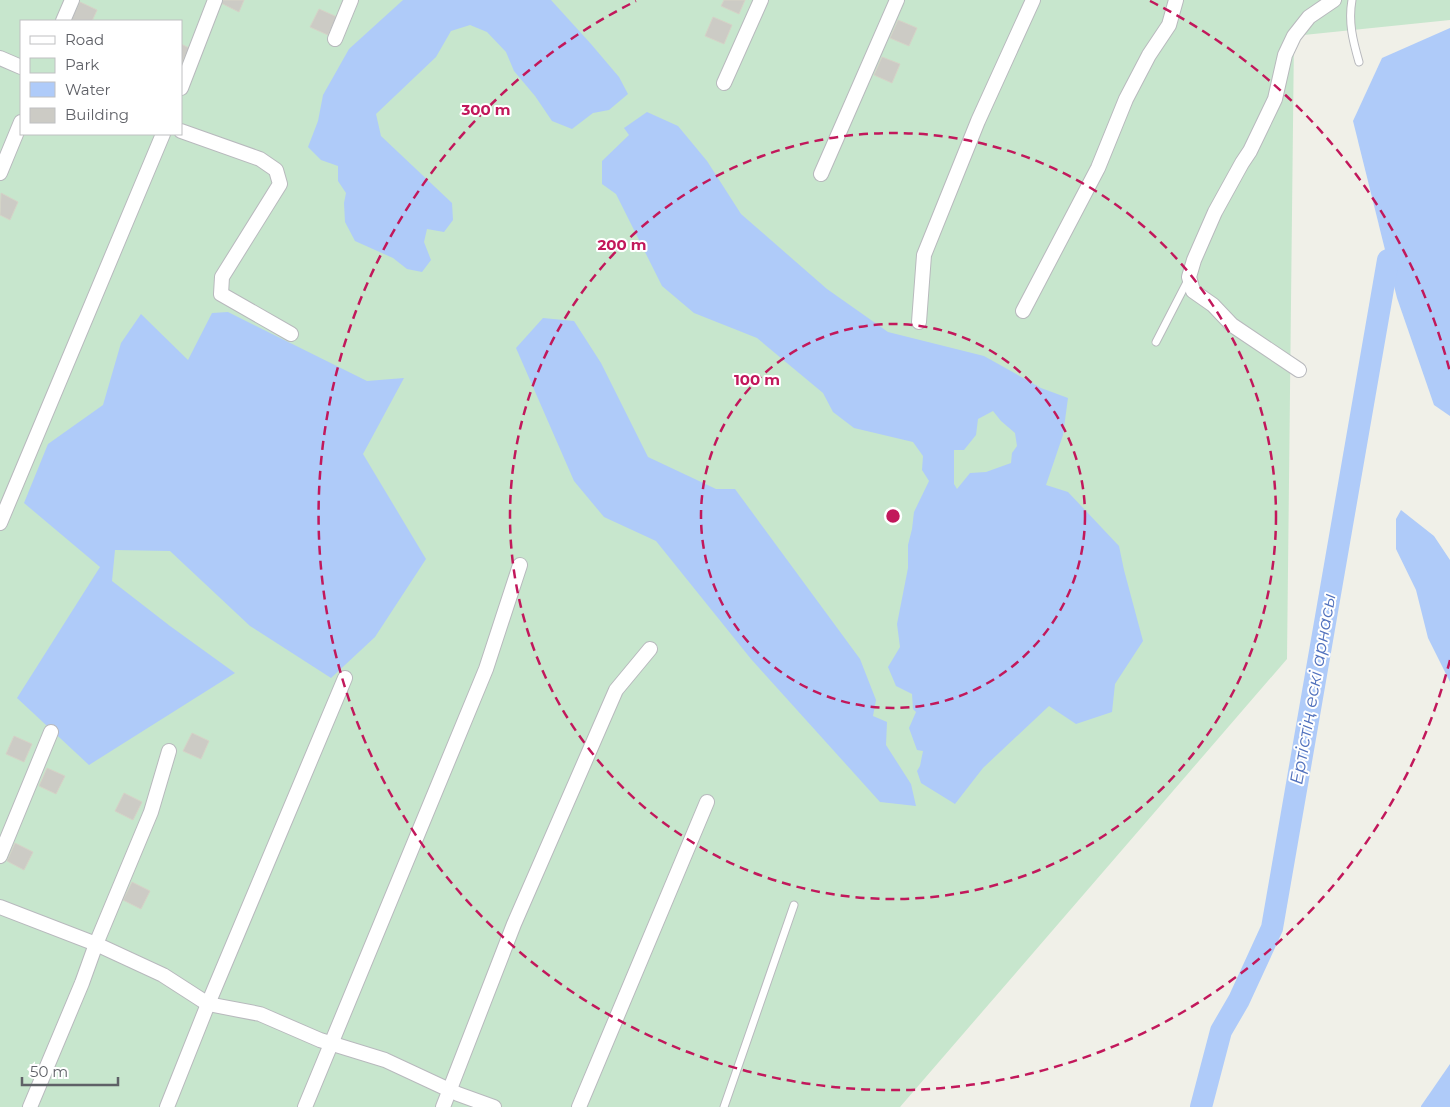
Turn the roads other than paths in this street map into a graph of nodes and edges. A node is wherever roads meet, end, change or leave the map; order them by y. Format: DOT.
graph roads {
  1 [pos="72,0"];
  2 [pos="215,0"];
  3 [pos="351,0"];
  4 [pos="761,0"];
  5 [pos="897,0"];
  6 [pos="1033,0"];
  7 [pos="1176,0"];
  8 [pos="1334,0"];
  9 [pos="1352,0"];
  10 [pos="63,20"];
  11 [pos="335,39"];
  12 [pos="0,58"];
  13 [pos="1359,62"];
  14 [pos="20,67"];
  15 [pos="724,83"];
  16 [pos="182,85"];
  17 [pos="20,124"];
  18 [pos="182,131"];
  19 [pos="163,135"];
  20 [pos="0,173"];
  21 [pos="821,174"];
  22 [pos="1189,277"];
  23 [pos="1023,311"];
  24 [pos="919,322"];
  25 [pos="291,334"];
  26 [pos="1156,342"];
  27 [pos="1299,370"];
  28 [pos="0,523"];
  29 [pos="520,565"];
  30 [pos="650,649"];
  31 [pos="345,678"];
  32 [pos="51,732"];
  33 [pos="169,751"];
  34 [pos="707,802"];
  35 [pos="0,856"];
  36 [pos="794,905"];
  37 [pos="0,907"];
  38 [pos="96,944"];
  39 [pos="208,1004"];
  40 [pos="332,1044"];
  41 [pos="450,1091"];
  42 [pos="30,1107"];
  43 [pos="167,1107"];
  44 [pos="305,1107"];
  45 [pos="443,1107"];
  46 [pos="494,1107"];
  47 [pos="578,1107"];
  48 [pos="724,1107"];
  1 -- 10 [label="street"];
  2 -- 16 [label="street"];
  3 -- 11 [label="street"];
  4 -- 15 [label="street"];
  5 -- 21 [label="street"];
  6 -- 24 [label="street"];
  7 -- 23 [label="street"];
  8 -- 22 [label="street"];
  9 -- 13 [label="lane"];
  12 -- 14 [label="street"];
  17 -- 20 [label="street"];
  18 -- 25 [label="street"];
  19 -- 28 [label="street"];
  22 -- 26 [label="lane"];
  22 -- 27 [label="street"];
  29 -- 40 [label="street"];
  30 -- 41 [label="street"];
  31 -- 39 [label="street"];
  32 -- 35 [label="street"];
  33 -- 38 [label="street"];
  34 -- 47 [label="street"];
  36 -- 48 [label="lane"];
  37 -- 38 [label="street"];
  38 -- 39 [label="street"];
  38 -- 42 [label="street"];
  39 -- 40 [label="street"];
  39 -- 43 [label="street"];
  40 -- 41 [label="street"];
  40 -- 44 [label="street"];
  41 -- 45 [label="street"];
  41 -- 46 [label="street"];
}
